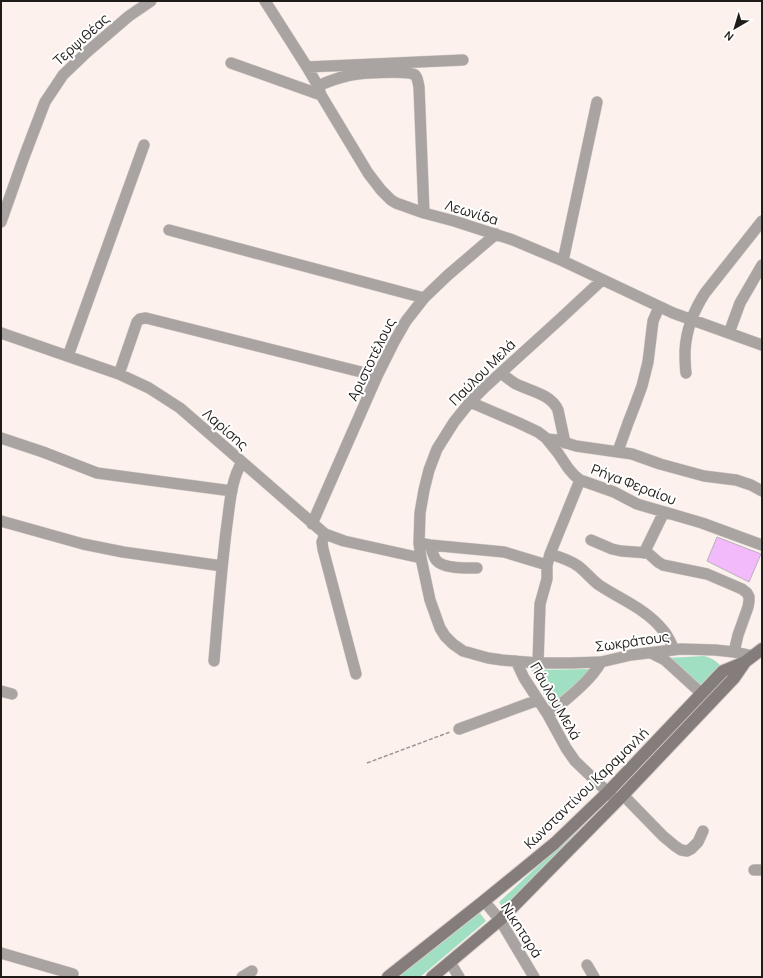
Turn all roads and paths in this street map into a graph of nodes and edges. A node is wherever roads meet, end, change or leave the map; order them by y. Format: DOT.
graph roads {
  1 [pos="151,1"];
  2 [pos="265,1"];
  3 [pos="463,60"];
  4 [pos="231,63"];
  5 [pos="307,67"];
  6 [pos="320,90"];
  7 [pos="597,102"];
  8 [pos="144,145"];
  9 [pos="424,213"];
  10 [pos="762,221"];
  11 [pos="1,222"];
  12 [pos="169,230"];
  13 [pos="496,234"];
  14 [pos="563,261"];
  15 [pos="762,265"];
  16 [pos="602,280"];
  17 [pos="424,298"];
  18 [pos="659,307"];
  19 [pos="692,320"];
  20 [pos="1,333"];
  21 [pos="729,333"];
  22 [pos="762,345"];
  23 [pos="68,356"];
  24 [pos="501,373"];
  25 [pos="686,373"];
  26 [pos="119,374"];
  27 [pos="377,376"];
  28 [pos="470,402"];
  29 [pos="1,438"];
  30 [pos="547,440"];
  31 [pos="565,443"];
  32 [pos="618,451"];
  33 [pos="242,462"];
  34 [pos="580,480"];
  35 [pos="232,491"];
  36 [pos="762,491"];
  37 [pos="664,512"];
  38 [pos="1,522"];
  39 [pos="312,524"];
  40 [pos="325,534"];
  41 [pos="591,540"];
  42 [pos="419,543"];
  43 [pos="430,545"];
  44 [pos="762,545"];
  45 [pos="644,553"];
  46 [pos="550,554"];
  47 [pos="421,558"];
  48 [pos="547,565"];
  49 [pos="222,566"];
  50 [pos="477,568"];
  51 [pos="674,650"];
  52 [pos="734,652"];
  53 [pos="651,653"];
  54 [pos="753,655"];
  55 [pos="214,661"];
  56 [pos="516,661"];
  57 [pos="601,662"];
  58 [pos="538,663"];
  59 [pos="356,674"];
  60 [pos="1,691"];
  61 [pos="701,693"];
  62 [pos="12,694"];
  63 [pos="538,700"];
  64 [pos="548,716"];
  65 [pos="459,729"];
  66 [pos="367,763"];
  67 [pos="608,792"];
  68 [pos="620,798"];
  69 [pos="703,831"];
  70 [pos="484,901"];
  71 [pos="500,920"];
  72 [pos="1,953"];
  73 [pos="450,962"];
  74 [pos="587,965"];
  75 [pos="252,971"];
  76 [pos="73,974"];
  77 [pos="242,977"];
  78 [pos="388,977"];
  79 [pos="432,977"];
  80 [pos="459,977"];
  81 [pos="534,977"];
  82 [pos="594,977"];
  1 -- 11 [label="street, Τερψιθέας"];
  2 -- 5 [label="street, Λεωνίδα"];
  3 -- 5 [label="street"];
  4 -- 6 [label="street"];
  5 -- 6 [label="street, Λεωνίδα"];
  6 -- 9 [label="street, Λεωνίδα"];
  6 -- 9 [label="street"];
  7 -- 14 [label="street"];
  8 -- 23 [label="street"];
  9 -- 13 [label="street, Λεωνίδα"];
  10 -- 19 [label="street"];
  12 -- 17 [label="street"];
  13 -- 14 [label="street, Λεωνίδα"];
  13 -- 17 [label="street, Αριστοτέλους"];
  14 -- 16 [label="street, Λεωνίδα"];
  15 -- 21 [label="street"];
  16 -- 18 [label="street, Λεωνίδα"];
  16 -- 24 [label="street, Παύλου Μελά"];
  17 -- 27 [label="street, Αριστοτέλους"];
  18 -- 19 [label="street, Λεωνίδα"];
  18 -- 32 [label="street"];
  19 -- 21 [label="street, Λεωνίδα"];
  19 -- 25 [label="street"];
  20 -- 23 [label="street, Λαρίσης"];
  21 -- 22 [label="street, Λεωνίδα"];
  23 -- 26 [label="street, Λαρίσης"];
  24 -- 28 [label="street, Παύλου Μελά"];
  24 -- 31 [label="street"];
  26 -- 27 [label="street"];
  26 -- 33 [label="street, Λαρίσης"];
  27 -- 39 [label="street, Αριστοτέλους"];
  28 -- 30 [label="street, Ρήγα Φεραίου"];
  28 -- 42 [label="street, Παύλου Μελά"];
  29 -- 35 [label="street"];
  30 -- 31 [label="street"];
  30 -- 34 [label="street, Ρήγα Φεραίου"];
  31 -- 32 [label="street"];
  32 -- 36 [label="street"];
  33 -- 35 [label="street"];
  33 -- 39 [label="street, Λαρίσης"];
  34 -- 37 [label="street, Ρήγα Φεραίου"];
  34 -- 46 [label="street"];
  35 -- 49 [label="street"];
  37 -- 44 [label="street, Ρήγα Φεραίου"];
  37 -- 45 [label="street"];
  38 -- 49 [label="street"];
  39 -- 40 [label="street, Λαρίσης"];
  40 -- 47 [label="street, Λαρίσης"];
  40 -- 59 [label="street"];
  41 -- 45 [label="street"];
  42 -- 43 [label="street"];
  42 -- 47 [label="street, Παύλου Μελά"];
  43 -- 48 [label="street"];
  43 -- 50 [label="street"];
  45 -- 52 [label="street"];
  46 -- 48 [label="street"];
  46 -- 51 [label="street"];
  47 -- 56 [label="street, Πάυλου Μελά"];
  48 -- 58 [label="street"];
  49 -- 55 [label="street"];
  51 -- 52 [label="street, Σωκράτους"];
  51 -- 53 [label="street, Σωκράτους"];
  52 -- 54 [label="street, Σωκράτους"];
  53 -- 57 [label="street, Σωκράτους"];
  53 -- 61 [label="street"];
  54 -- 61 [label="street, Κωνσταντίνου Καραμανλή"];
  54 -- 68 [label="street, Κωνσταντίνου Καραμανλή"];
  56 -- 58 [label="street, Σωκράτους"];
  56 -- 63 [label="street, Πάυλου Μελά"];
  57 -- 58 [label="street, Σωκράτους"];
  57 -- 64 [label="street"];
  60 -- 62 [label="street"];
  61 -- 67 [label="street, Κωνσταντίνου Καραμανλή"];
  63 -- 64 [label="street, Πάυλου Μελά"];
  63 -- 65 [label="street"];
  64 -- 67 [label="street, Πάυλου Μελά"];
  65 -- 66 [label="path"];
  67 -- 68 [label="street, Πάυλου Μελά"];
  67 -- 70 [label="street, Κωνσταντίνου Καραμανλή"];
  68 -- 69 [label="street, Πάυλου Μελά"];
  68 -- 71 [label="street, Κωνσταντίνου Καραμανλή"];
  70 -- 71 [label="street, Νικηταρά"];
  70 -- 78 [label="street, Κωνσταντίνου Καραμανλή"];
  71 -- 73 [label="street, Κωνσταντίνου Καραμανλή"];
  71 -- 81 [label="street, Νικηταρά"];
  72 -- 76 [label="street"];
  73 -- 79 [label="street, Κωνσταντίνου Καραμανλή"];
  73 -- 80 [label="street"];
  74 -- 82 [label="street"];
  75 -- 77 [label="street"];
}
